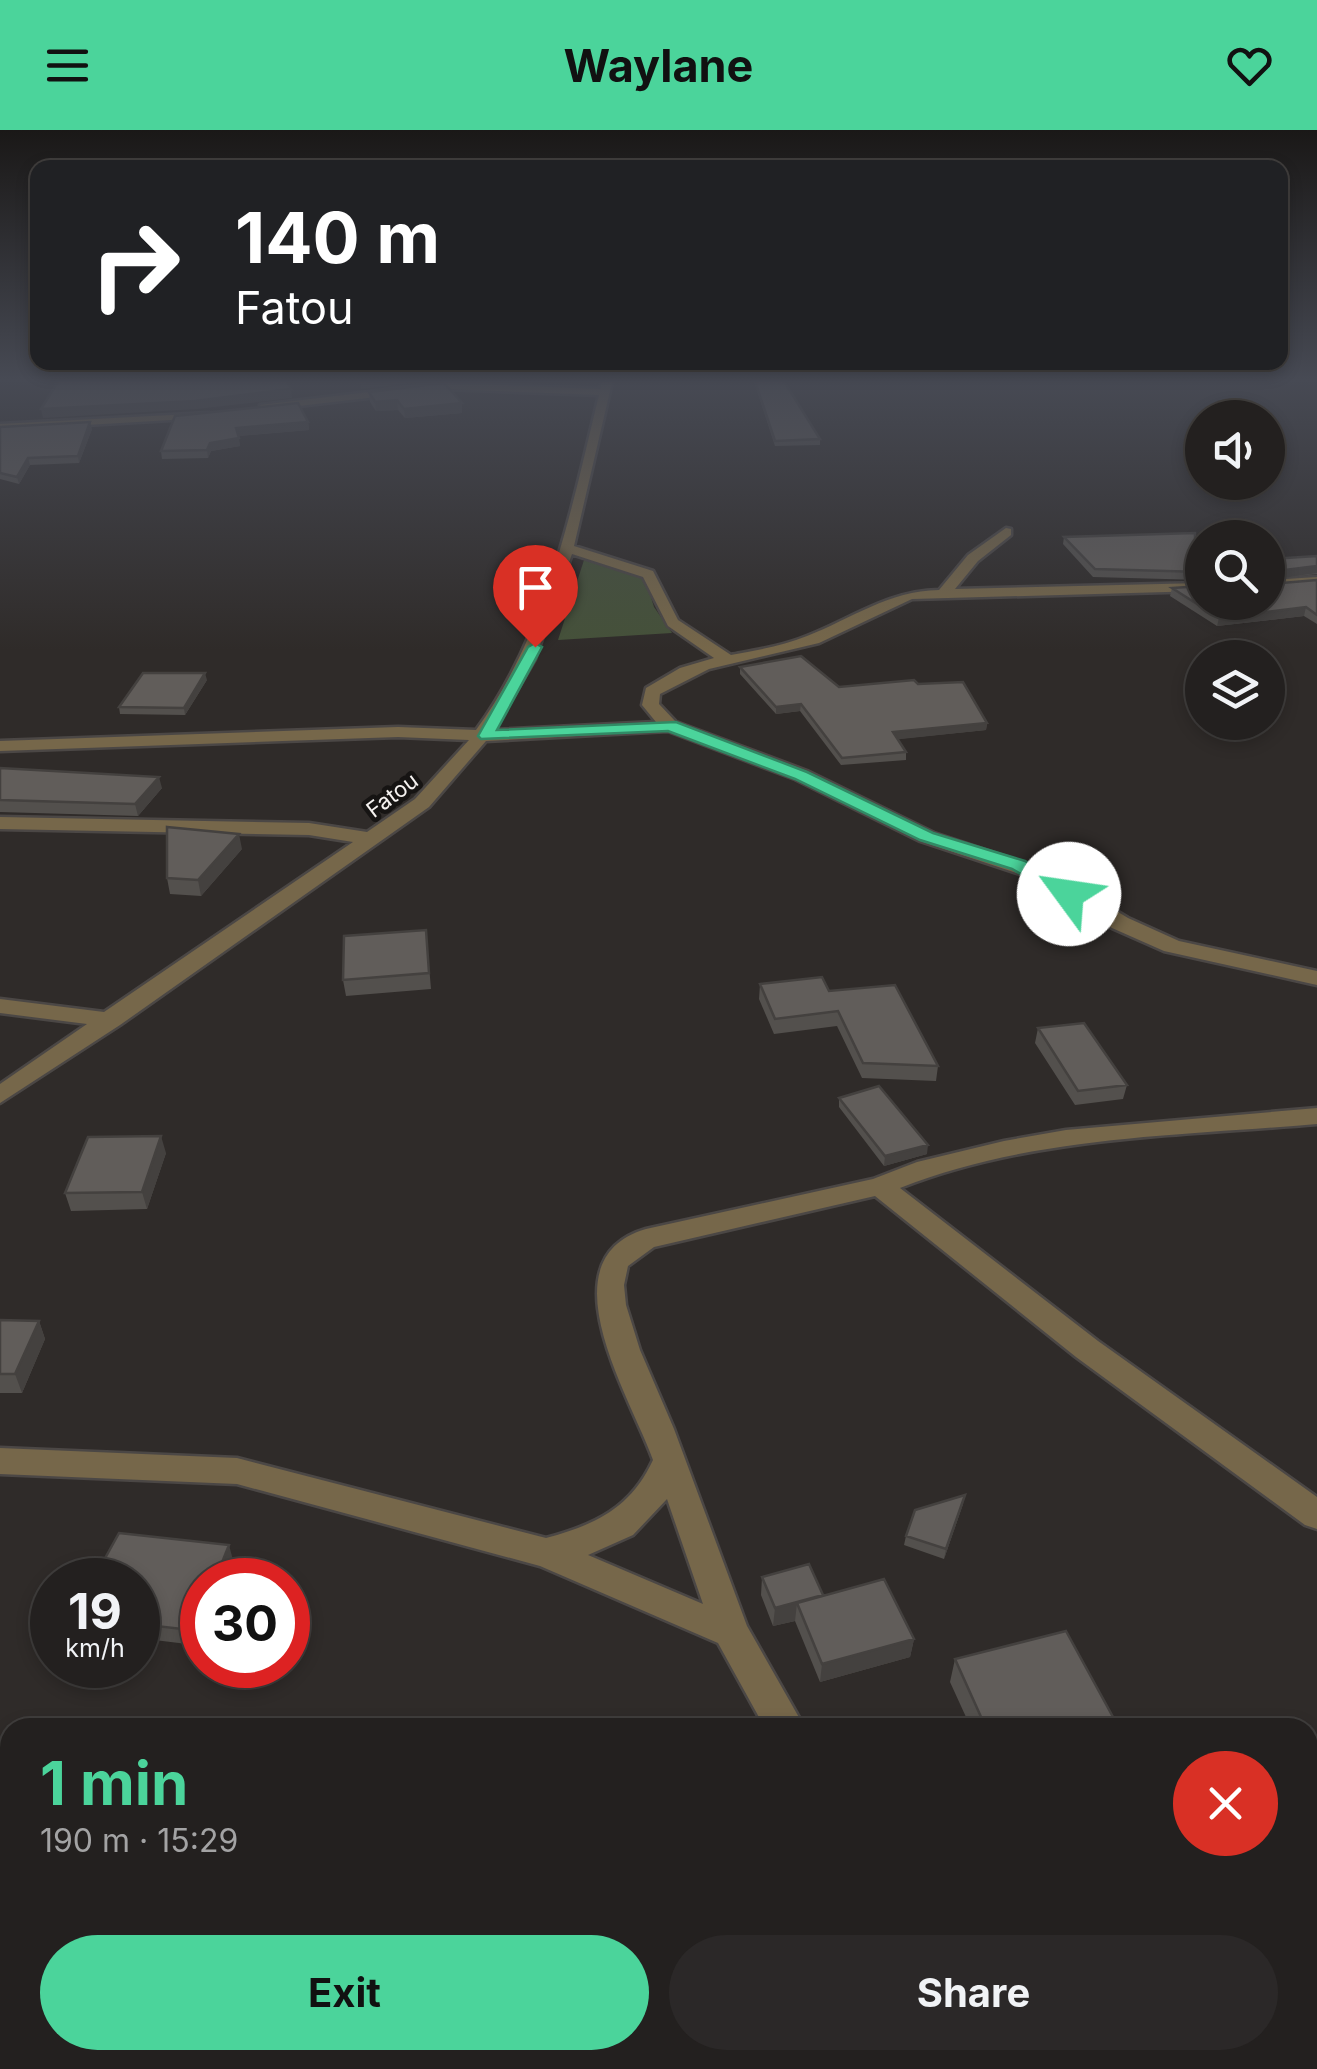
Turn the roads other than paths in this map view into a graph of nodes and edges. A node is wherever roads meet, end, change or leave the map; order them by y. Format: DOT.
graph roads {
  1 [pos="587,468"];
  2 [pos="1006,532"];
  3 [pos="568,548"];
  4 [pos="1317,581"];
  5 [pos="1285,583"];
  6 [pos="1185,587"];
  7 [pos="944,592"];
  8 [pos="727,659"];
  9 [pos="670,726"];
  10 [pos="486,736"];
  11 [pos="0,746"];
  12 [pos="0,823"];
  13 [pos="372,838"];
  14 [pos="1317,978"];
  15 [pos="0,1006"];
  16 [pos="112,1020"];
  17 [pos="0,1095"];
  18 [pos="1317,1116"];
  19 [pos="880,1186"];
  20 [pos="0,1461"];
  21 [pos="669,1461"];
  22 [pos="1317,1515"];
  23 [pos="546,1553"];
  24 [pos="730,1632"];
  25 [pos="780,1718"];
  1 -- 3 [label="street, Fatou"];
  2 -- 7 [label="street"];
  3 -- 8 [label="street"];
  3 -- 10 [label="street, Fatou"];
  4 -- 5 [label="street"];
  6 -- 7 [label="street"];
  7 -- 8 [label="street"];
  8 -- 9 [label="street"];
  9 -- 10 [label="street"];
  9 -- 14 [label="street"];
  10 -- 11 [label="street"];
  10 -- 13 [label="street, Fatou"];
  12 -- 13 [label="street"];
  13 -- 16 [label="street, Fatou"];
  15 -- 16 [label="street"];
  16 -- 17 [label="street, Fatou"];
  18 -- 19 [label="street"];
  19 -- 21 [label="street"];
  19 -- 22 [label="street"];
  20 -- 23 [label="street"];
  21 -- 23 [label="street"];
  21 -- 24 [label="street"];
  23 -- 24 [label="street"];
  24 -- 25 [label="street"];
}
